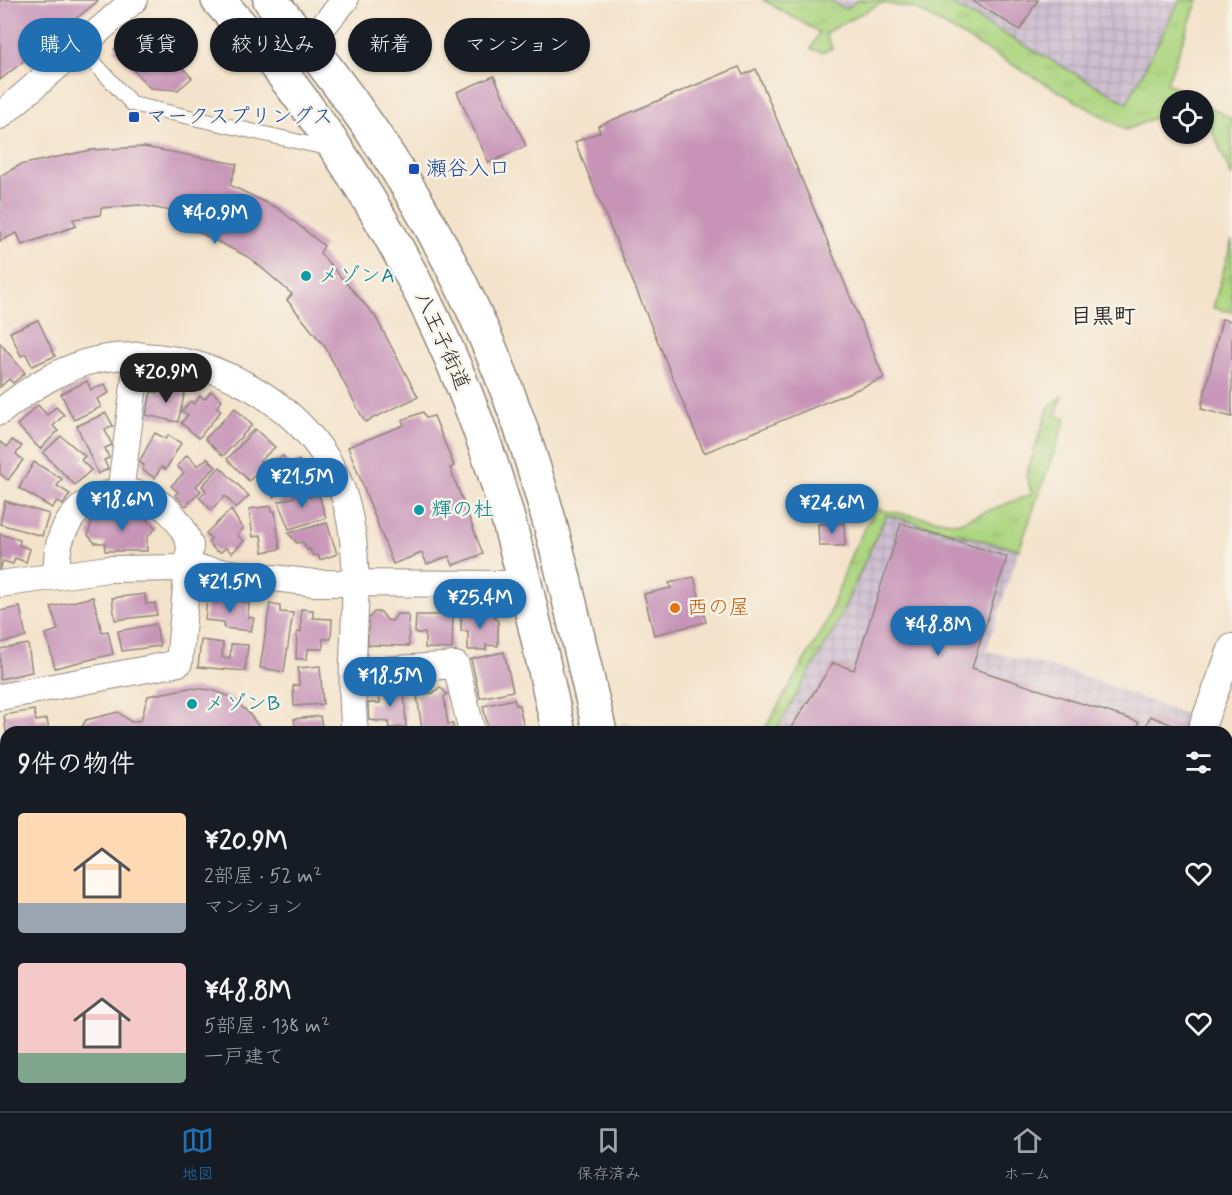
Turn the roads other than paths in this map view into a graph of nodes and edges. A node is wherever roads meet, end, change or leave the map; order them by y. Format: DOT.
graph roads {
  1 [pos="134,0"];
  2 [pos="218,0"];
  3 [pos="270,0"];
  4 [pos="345,0"];
  5 [pos="234,18"];
  6 [pos="286,18"];
  7 [pos="330,18"];
  8 [pos="102,28"];
  9 [pos="102,71"];
  10 [pos="51,72"];
  11 [pos="281,72"];
  12 [pos="329,72"];
  13 [pos="0,116"];
  14 [pos="339,151"];
  15 [pos="138,355"];
  16 [pos="0,411"];
  17 [pos="120,493"];
  18 [pos="189,568"];
  19 [pos="57,575"];
  20 [pos="0,584"];
  21 [pos="525,584"];
  22 [pos="356,585"];
  23 [pos="1232,647"];
  24 [pos="353,672"];
  25 [pos="0,697"];
  26 [pos="355,726"];
  27 [pos="471,726"];
  28 [pos="558,726"];
  29 [pos="599,726"];
  30 [pos="1202,726"];
  1 -- 8 [label="street"];
  2 -- 5 [label="street, 八王子街道"];
  3 -- 6 [label="street, 八王子街道"];
  4 -- 7 [label="street"];
  9 -- 14 [label="lane"];
  10 -- 13 [label="street"];
  11 -- 14 [label="street, 八王子街道"];
  12 -- 29 [label="street, 八王子街道"];
  14 -- 21 [label="street, 八王子街道"];
  15 -- 16 [label="street"];
  15 -- 17 [label="street"];
  15 -- 22 [label="street"];
  17 -- 18 [label="street"];
  17 -- 19 [label="street"];
  18 -- 19 [label="street"];
  18 -- 22 [label="street"];
  18 -- 25 [label="street"];
  19 -- 20 [label="street"];
  21 -- 22 [label="street"];
  21 -- 28 [label="street, 八王子街道"];
  22 -- 24 [label="street"];
  23 -- 30 [label="street"];
  24 -- 26 [label="street"];
  24 -- 27 [label="street"];
}
